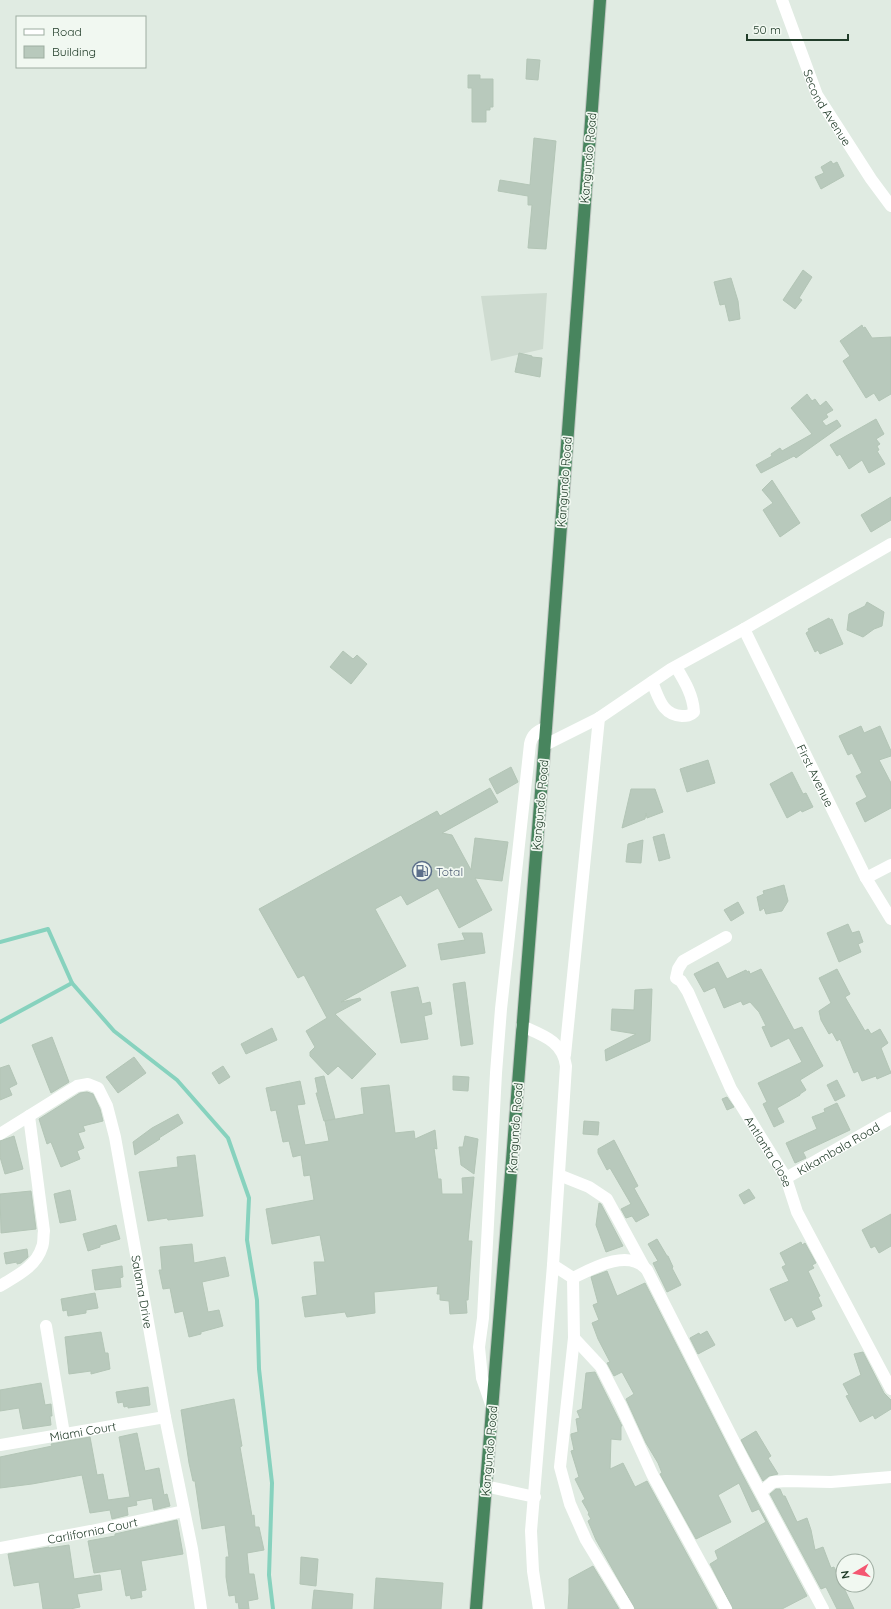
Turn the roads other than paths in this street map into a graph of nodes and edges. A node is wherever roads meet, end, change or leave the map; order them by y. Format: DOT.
graph roads {
  1 [pos="600,0"];
  2 [pos="782,0"];
  3 [pos="891,206"];
  4 [pos="891,544"];
  5 [pos="744,630"];
  6 [pos="676,666"];
  7 [pos="652,682"];
  8 [pos="599,718"];
  9 [pos="546,726"];
  10 [pos="545,745"];
  11 [pos="891,865"];
  12 [pos="866,878"];
  13 [pos="891,919"];
  14 [pos="726,937"];
  15 [pos="522,1026"];
  16 [pos="564,1054"];
  17 [pos="29,1116"];
  18 [pos="891,1118"];
  19 [pos="0,1134"];
  20 [pos="559,1176"];
  21 [pos="786,1178"];
  22 [pos="553,1265"];
  23 [pos="643,1265"];
  24 [pos="573,1278"];
  25 [pos="0,1286"];
  26 [pos="46,1326"];
  27 [pos="574,1338"];
  28 [pos="891,1388"];
  29 [pos="492,1407"];
  30 [pos="165,1417"];
  31 [pos="64,1434"];
  32 [pos="0,1445"];
  33 [pos="891,1477"];
  34 [pos="485,1486"];
  35 [pos="761,1492"];
  36 [pos="535,1496"];
  37 [pos="184,1512"];
  38 [pos="0,1548"];
  39 [pos="819,1608"];
  40 [pos="201,1609"];
  41 [pos="476,1609"];
  42 [pos="539,1609"];
  43 [pos="628,1609"];
  44 [pos="726,1609"];
  1 -- 9 [label="highway, Kangundo Road"];
  2 -- 3 [label="street, Second Avenue"];
  4 -- 5 [label="street"];
  5 -- 6 [label="street"];
  5 -- 12 [label="street, First Avenue"];
  6 -- 7 [label="street"];
  6 -- 7 [label="street"];
  7 -- 8 [label="street"];
  8 -- 10 [label="street"];
  8 -- 16 [label="street"];
  9 -- 10 [label="highway, Kangundo Road"];
  9 -- 29 [label="street"];
  10 -- 15 [label="highway, Kangundo Road"];
  11 -- 12 [label="street"];
  12 -- 13 [label="street, First Avenue"];
  14 -- 21 [label="street, Antlanta Close"];
  15 -- 16 [label="street"];
  15 -- 29 [label="highway, Kangundo Road"];
  16 -- 20 [label="street"];
  17 -- 19 [label="street, Salama Drive"];
  17 -- 25 [label="street"];
  17 -- 30 [label="street, Salama Drive"];
  18 -- 21 [label="street, Kikambala Road"];
  20 -- 22 [label="street"];
  20 -- 23 [label="street"];
  21 -- 28 [label="street, Antlanta Close"];
  22 -- 24 [label="street"];
  22 -- 36 [label="street"];
  23 -- 24 [label="street"];
  23 -- 35 [label="street"];
  24 -- 27 [label="street"];
  26 -- 31 [label="street"];
  27 -- 43 [label="street"];
  27 -- 44 [label="street"];
  29 -- 34 [label="highway, Kangundo Road"];
  30 -- 31 [label="street, Miami Court"];
  30 -- 37 [label="street, Salama Drive"];
  31 -- 32 [label="street, Miami Court"];
  33 -- 35 [label="street"];
  34 -- 36 [label="street"];
  34 -- 41 [label="highway, Kangundo Road"];
  35 -- 39 [label="street"];
  36 -- 42 [label="street"];
  37 -- 38 [label="street, Carlifornia Court"];
  37 -- 40 [label="street, Salama Drive"];
}
